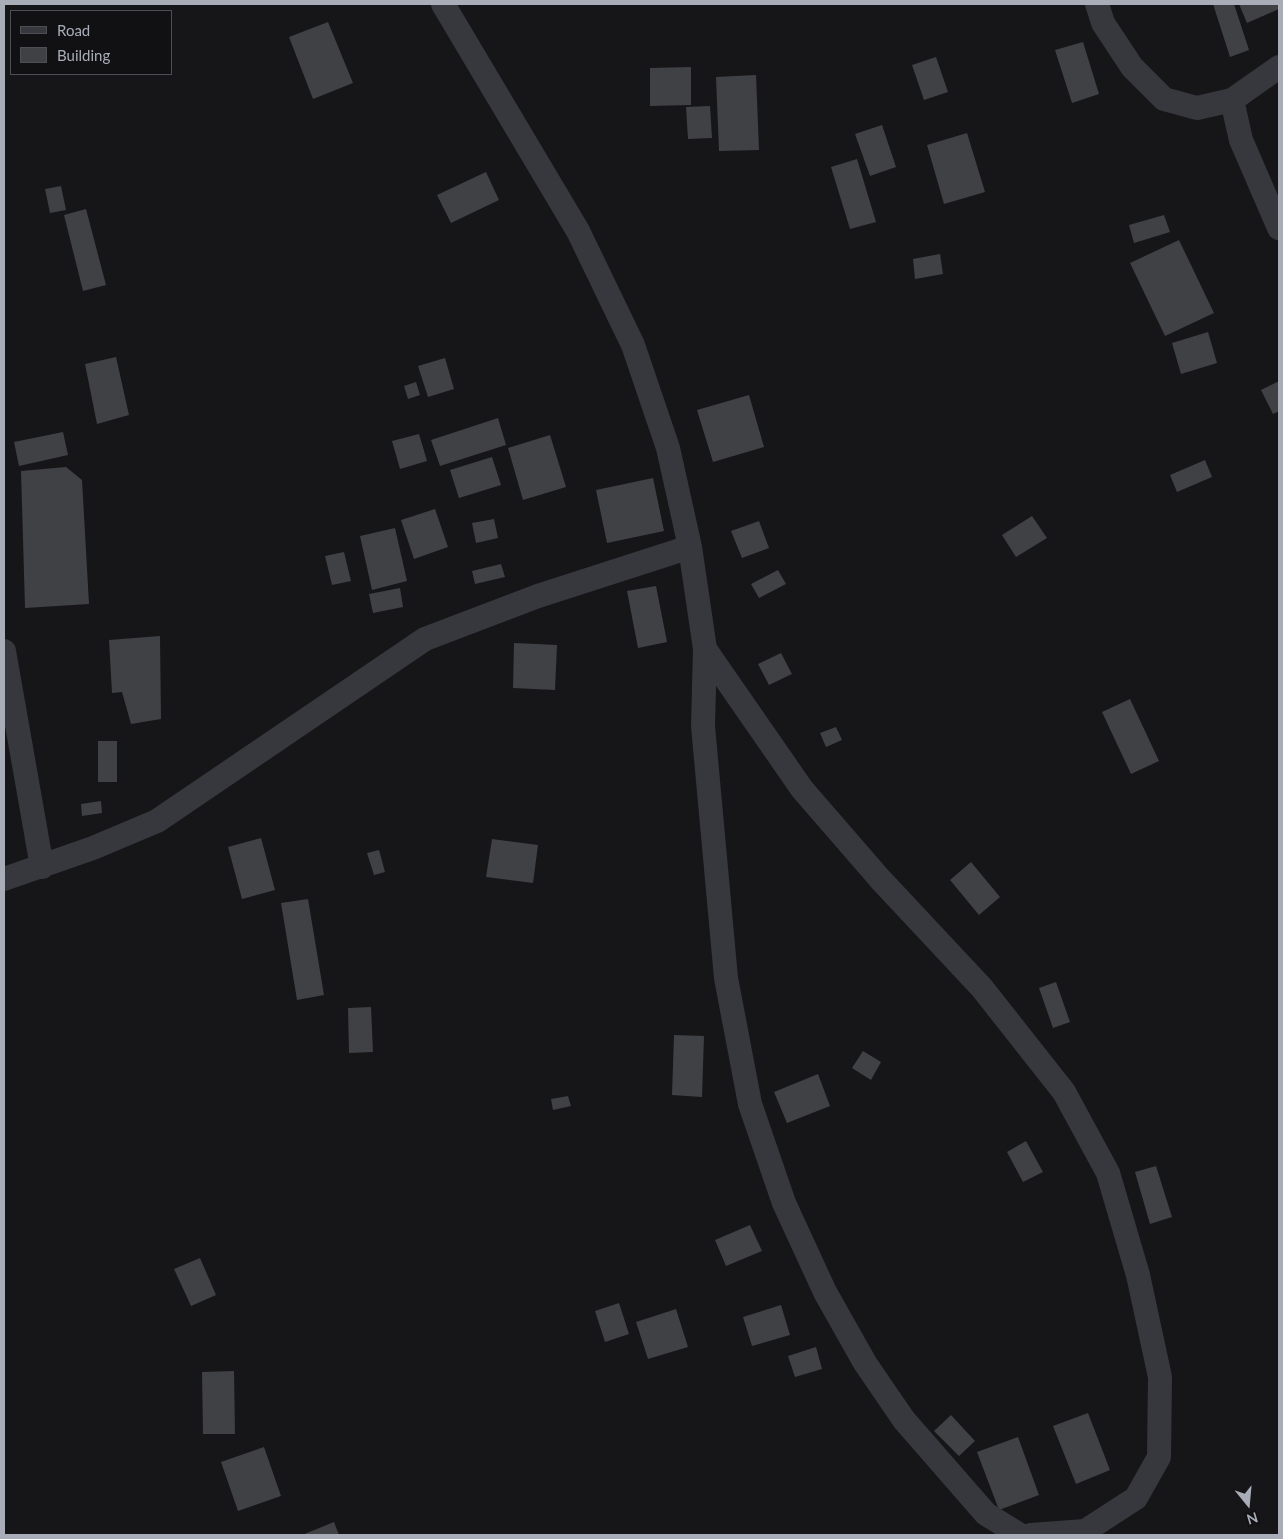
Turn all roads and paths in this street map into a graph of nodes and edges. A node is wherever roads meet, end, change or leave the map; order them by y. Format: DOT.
graph roads {
  1 [pos="443,4"];
  2 [pos="1097,4"];
  3 [pos="1279,67"];
  4 [pos="1232,100"];
  5 [pos="1279,228"];
  6 [pos="690,547"];
  7 [pos="705,649"];
  8 [pos="4,651"];
  9 [pos="42,866"];
  10 [pos="4,880"];
  11 [pos="1020,1535"];
  12 [pos="1031,1535"];
  1 -- 6 [label="street"];
  2 -- 4 [label="street"];
  3 -- 4 [label="street"];
  4 -- 5 [label="street"];
  6 -- 7 [label="street"];
  6 -- 9 [label="street"];
  7 -- 11 [label="street"];
  7 -- 12 [label="street"];
  8 -- 9 [label="street"];
  9 -- 10 [label="street"];
}
